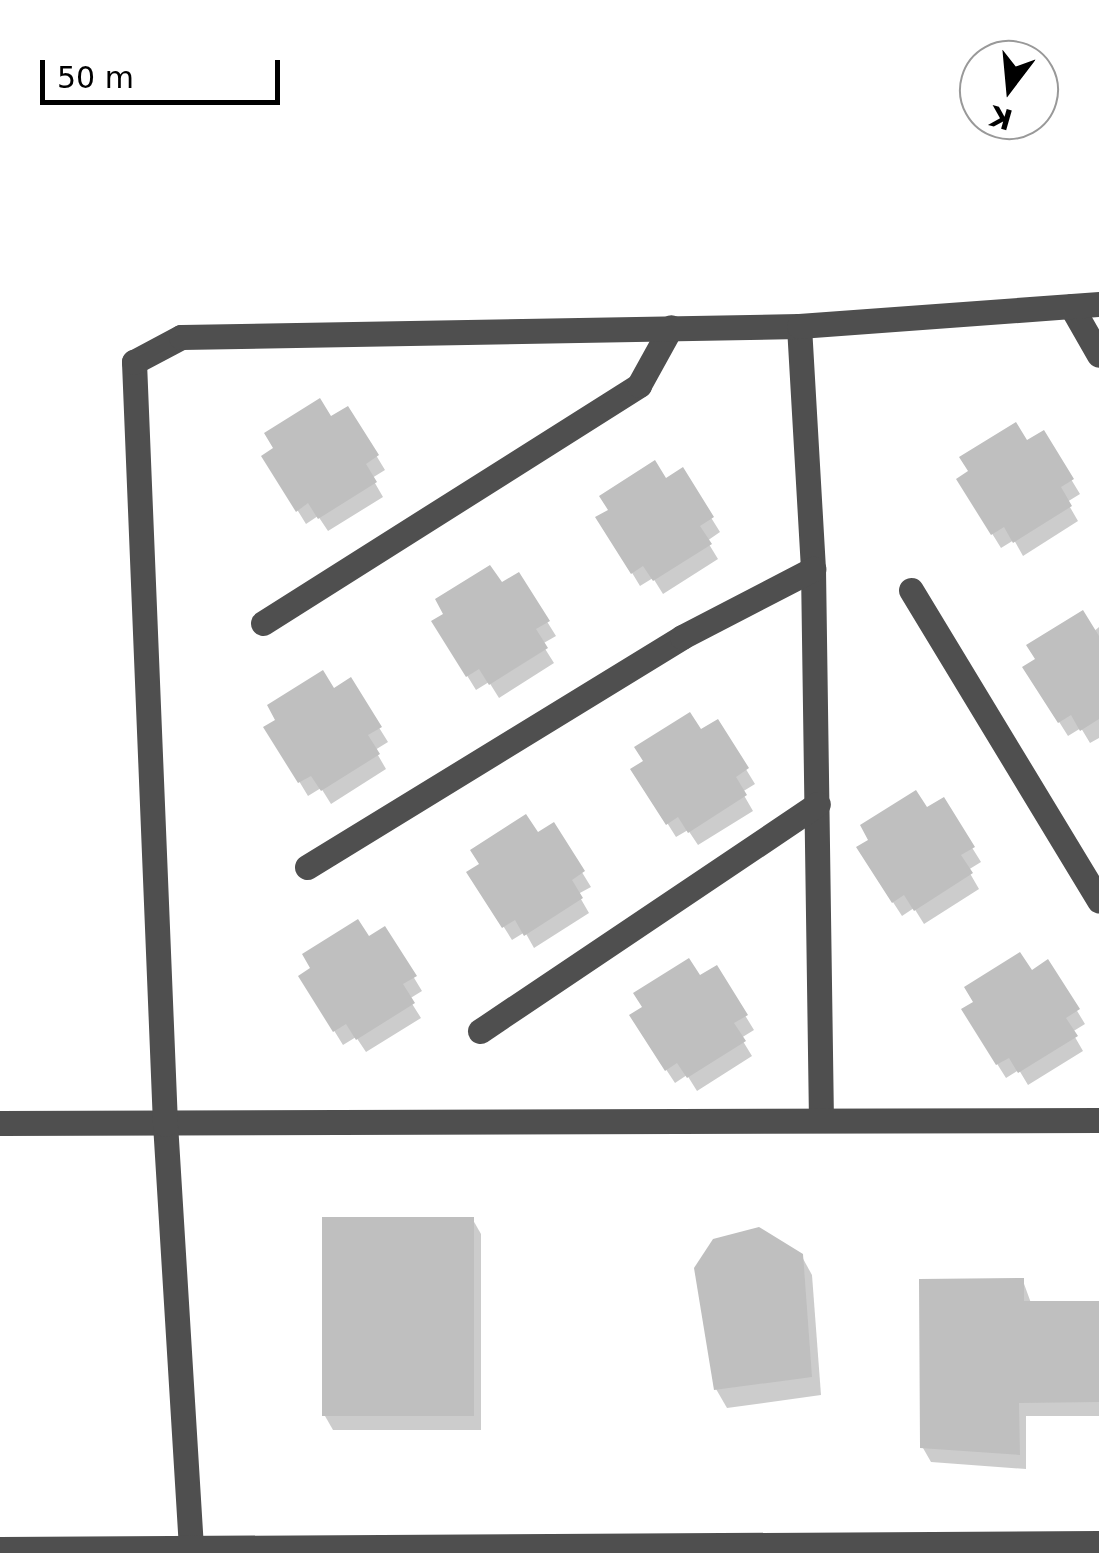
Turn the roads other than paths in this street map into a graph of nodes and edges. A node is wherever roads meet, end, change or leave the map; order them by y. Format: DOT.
graph roads {
  1 [pos="1099,304"];
  2 [pos="1072,306"];
  3 [pos="799,326"];
  4 [pos="671,327"];
  5 [pos="1099,355"];
  6 [pos="813,569"];
  7 [pos="911,590"];
  8 [pos="263,623"];
  9 [pos="818,804"];
  10 [pos="307,867"];
  11 [pos="1099,900"];
  12 [pos="480,1031"];
  13 [pos="821,1118"];
  14 [pos="1099,1120"];
  15 [pos="0,1124"];
  16 [pos="165,1124"];
  17 [pos="1099,1543"];
  18 [pos="191,1548"];
  19 [pos="6,1550"];
  20 [pos="482,1550"];
  1 -- 2 [label="street"];
  2 -- 3 [label="street"];
  2 -- 5 [label="street"];
  3 -- 4 [label="street"];
  3 -- 6 [label="street"];
  4 -- 8 [label="street"];
  4 -- 16 [label="street"];
  6 -- 9 [label="street"];
  6 -- 10 [label="street"];
  7 -- 11 [label="street"];
  9 -- 12 [label="street"];
  9 -- 13 [label="street"];
  13 -- 14 [label="street"];
  13 -- 16 [label="street"];
  15 -- 16 [label="street"];
  16 -- 18 [label="street"];
  17 -- 20 [label="street"];
  18 -- 19 [label="street"];
  18 -- 20 [label="street"];
}
